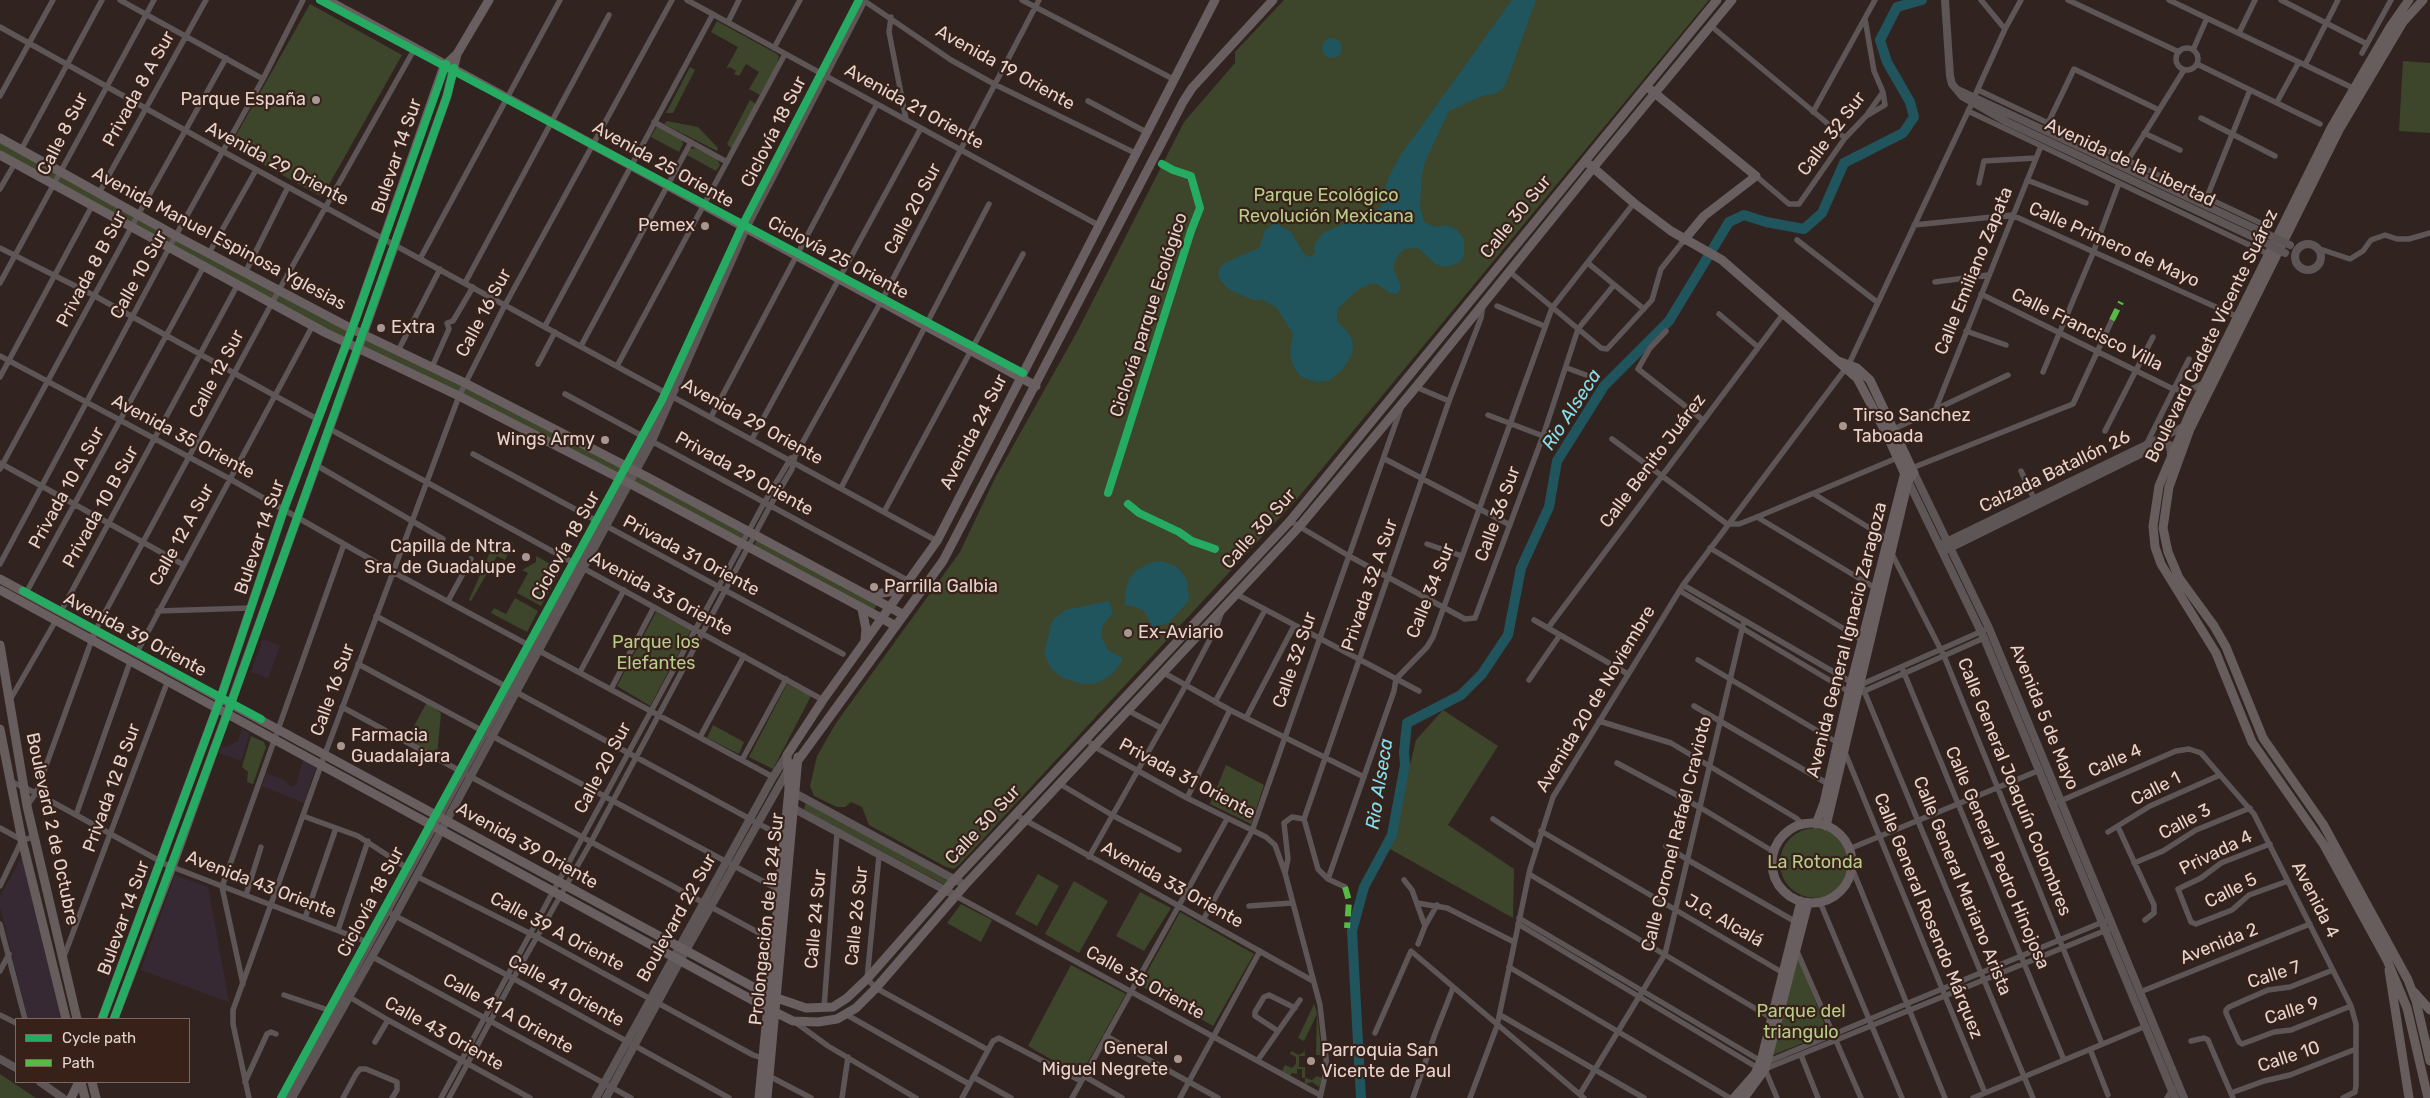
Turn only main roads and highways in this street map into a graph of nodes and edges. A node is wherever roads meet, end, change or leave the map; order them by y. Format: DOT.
graph roads {
  1 [pos="328,0"];
  2 [pos="489,0"];
  3 [pos="1273,0"];
  4 [pos="1717,0"];
  5 [pos="1732,0"];
  6 [pos="2409,0"];
  7 [pos="2423,0"];
  8 [pos="1213,1"];
  9 [pos="450,66"];
  10 [pos="1646,86"];
  11 [pos="1655,93"];
  12 [pos="0,138"];
  13 [pos="0,155"];
  14 [pos="1584,160"];
  15 [pos="1593,168"];
  16 [pos="1684,240"];
  17 [pos="352,329"];
  18 [pos="363,334"];
  19 [pos="347,343"];
  20 [pos="358,348"];
  21 [pos="1847,366"];
  22 [pos="1021,378"];
  23 [pos="1036,386"];
  24 [pos="321,408"];
  25 [pos="333,413"];
  26 [pos="1910,471"];
  27 [pos="1890,546"];
  28 [pos="0,579"];
  29 [pos="0,590"];
  30 [pos="902,590"];
  31 [pos="869,595"];
  32 [pos="891,607"];
  33 [pos="862,608"];
  34 [pos="904,615"];
  35 [pos="882,618"];
  36 [pos="896,626"];
  37 [pos="865,641"];
  38 [pos="0,646"];
  39 [pos="221,698"];
  40 [pos="230,703"];
  41 [pos="216,710"];
  42 [pos="226,715"];
  43 [pos="0,729"];
  44 [pos="794,744"];
  45 [pos="787,755"];
  46 [pos="799,759"];
  47 [pos="789,769"];
  48 [pos="1832,786"];
  49 [pos="792,791"];
  50 [pos="1816,824"];
  51 [pos="1826,826"];
  52 [pos="788,839"];
  53 [pos="1805,902"];
  54 [pos="2373,916"];
  55 [pos="2364,920"];
  56 [pos="1794,945"];
  57 [pos="2387,960"];
  58 [pos="2413,990"];
  59 [pos="772,996"];
  60 [pos="771,1010"];
  61 [pos="2430,1010"];
  62 [pos="66,1018"];
  63 [pos="77,1018"];
  64 [pos="102,1018"];
  65 [pos="114,1018"];
  66 [pos="2430,1061"];
  67 [pos="1763,1065"];
  68 [pos="79,1083"];
  69 [pos="80,1083"];
  70 [pos="93,1083"];
  71 [pos="93,1083"];
  72 [pos="71,1098"];
  73 [pos="86,1098"];
  74 [pos="96,1098"];
  75 [pos="759,1098"];
  76 [pos="767,1098"];
  77 [pos="1734,1098"];
  78 [pos="1744,1098"];
  79 [pos="2409,1098"];
  80 [pos="2428,1098"];
  1 -- 9 [label="main road, Avenida 25 Oriente"];
  2 -- 9 [label="main road"];
  3 -- 23 [label="main road, Avenida 24 Sur"];
  4 -- 10 [label="main road, Calle 30 Sur"];
  5 -- 11 [label="main road, Calle 30 Sur"];
  6 -- 55 [label="main road, Boulevard Cadete Vicente Suárez"];
  7 -- 54 [label="main road, Boulevard Cadete Vicente Suárez"];
  8 -- 22 [label="main road, Avenida 24 Sur"];
  9 -- 17 [label="main road, Bulevar 14 Sur"];
  9 -- 18 [label="main road, Bulevar 14 Sur"];
  9 -- 22 [label="main road, Avenida 25 Oriente"];
  10 -- 11 [label="main road"];
  10 -- 14 [label="main road, Calle 30 Sur"];
  11 -- 15 [label="main road, Calle 30 Sur"];
  11 -- 16 [label="main road"];
  12 -- 17 [label="main road, Avenida Manuel Espinosa Yglesias"];
  13 -- 19 [label="main road, Avenida Manuel Espinosa Yglesias"];
  14 -- 15 [label="main road"];
  14 -- 59 [label="main road, Calle 30 Sur"];
  15 -- 16 [label="main road"];
  15 -- 60 [label="main road, Calle 30 Sur"];
  16 -- 21 [label="main road"];
  17 -- 18 [label="main road, Avenida Manuel Espinosa Yglesias"];
  17 -- 19 [label="main road, Bulevar 14 Sur"];
  18 -- 20 [label="main road, Bulevar 14 Sur"];
  18 -- 31 [label="main road, Avenida Manuel Espinosa Yglesias"];
  19 -- 20 [label="main road, Avenida Manuel Espinosa Yglesias"];
  19 -- 24 [label="main road, Bulevar 14 Sur"];
  20 -- 25 [label="main road, Bulevar 14 Sur"];
  20 -- 33 [label="main road, Avenida Manuel Espinosa Yglesias"];
  21 -- 26 [label="main road, Avenida 5 de Mayo"];
  21 -- 26 [label="main road, Avenida 5 de Mayo"];
  22 -- 23 [label="main road, Avenida 25 Oriente"];
  22 -- 30 [label="main road, Avenida 24 Sur"];
  23 -- 34 [label="main road, Avenida 24 Sur"];
  24 -- 25 [label="main road"];
  24 -- 39 [label="main road, Bulevar 14 Sur"];
  25 -- 40 [label="main road, Bulevar 14 Sur"];
  26 -- 27 [label="main road, Avenida General Ignacio Zaragoza"];
  26 -- 27 [label="main road, Avenida General Ignacio Zaragoza"];
  27 -- 48 [label="main road, Avenida General Ignacio Zaragoza"];
  28 -- 39 [label="main road, Avenida 39 Oriente"];
  29 -- 41 [label="main road, Avenida 39 Oriente"];
  30 -- 31 [label="main road"];
  30 -- 32 [label="main road, Avenida 24 Sur"];
  31 -- 32 [label="main road, Avenida Manuel Espinosa Yglesias"];
  32 -- 34 [label="main road, Avenida Manuel Espinosa Yglesias"];
  32 -- 35 [label="main road, Avenida 24 Sur"];
  33 -- 35 [label="main road, Avenida Manuel Espinosa Yglesias"];
  33 -- 37 [label="main road"];
  34 -- 36 [label="main road, Avenida 24 Sur"];
  35 -- 36 [label="main road, Avenida Manuel Espinosa Yglesias"];
  35 -- 37 [label="main road, Avenida 24 Sur"];
  36 -- 46 [label="main road, Avenida 24 Sur"];
  37 -- 44 [label="main road, Avenida 24 Sur"];
  38 -- 63 [label="main road, Boulevard 2 de Octubre"];
  39 -- 40 [label="main road, Avenida 39 Oriente"];
  39 -- 41 [label="main road, Bulevar 14 Sur"];
  40 -- 42 [label="main road, Bulevar 14 Sur"];
  40 -- 59 [label="main road, Avenida 39 Oriente"];
  41 -- 42 [label="main road, Avenida 39 Oriente"];
  41 -- 64 [label="main road, Bulevar 14 Sur"];
  42 -- 60 [label="main road, Avenida 39 Oriente"];
  42 -- 65 [label="main road, Bulevar 14 Sur"];
  43 -- 62 [label="main road, Boulevard 2 de Octubre"];
  44 -- 45 [label="main road, Avenida 24 Sur"];
  44 -- 46 [label="main road, Prolongación de la 24 Sur"];
  45 -- 47 [label="main road, Prolongación de la 24 Sur"];
  46 -- 47 [label="main road, Boulevard 22 Sur"];
  46 -- 49 [label="main road, Prolongación de la 24 Sur"];
  47 -- 49 [label="main road, Prolongación de la 24 Sur"];
  48 -- 50 [label="main road, Avenida General Ignacio Zaragoza"];
  48 -- 51 [label="main road, Avenida General Ignacio Zaragoza"];
  49 -- 52 [label="main road, Prolongación de la 24 Sur"];
  50 -- 51 [label="main road"];
  50 -- 53 [label="main road"];
  51 -- 53 [label="main road"];
  52 -- 59 [label="main road, Prolongación de la 24 Sur"];
  52 -- 59 [label="main road, Prolongación de la 24 Sur"];
  53 -- 56 [label="main road"];
  53 -- 56 [label="main road"];
  54 -- 55 [label="main road"];
  54 -- 58 [label="main road, Boulevard Cadete Vicente Suárez"];
  55 -- 57 [label="main road, Boulevard Cadete Vicente Suárez"];
  56 -- 67 [label="main road"];
  57 -- 79 [label="main road"];
  57 -- 80 [label="main road, Boulevard Cadete Vicente Suárez"];
  58 -- 61 [label="main road"];
  58 -- 66 [label="main road, Boulevard Cadete Vicente Suárez"];
  59 -- 60 [label="main road, Prolongación de la 24 Sur"];
  60 -- 75 [label="main road, Prolongación de la 24 Sur"];
  60 -- 76 [label="main road, Prolongación de la 24 Sur"];
  67 -- 77 [label="main road"];
  67 -- 78 [label="main road"];
  68 -- 72 [label="main road"];
  69 -- 73 [label="main road"];
  70 -- 73 [label="main road"];
  71 -- 74 [label="main road"];
}
